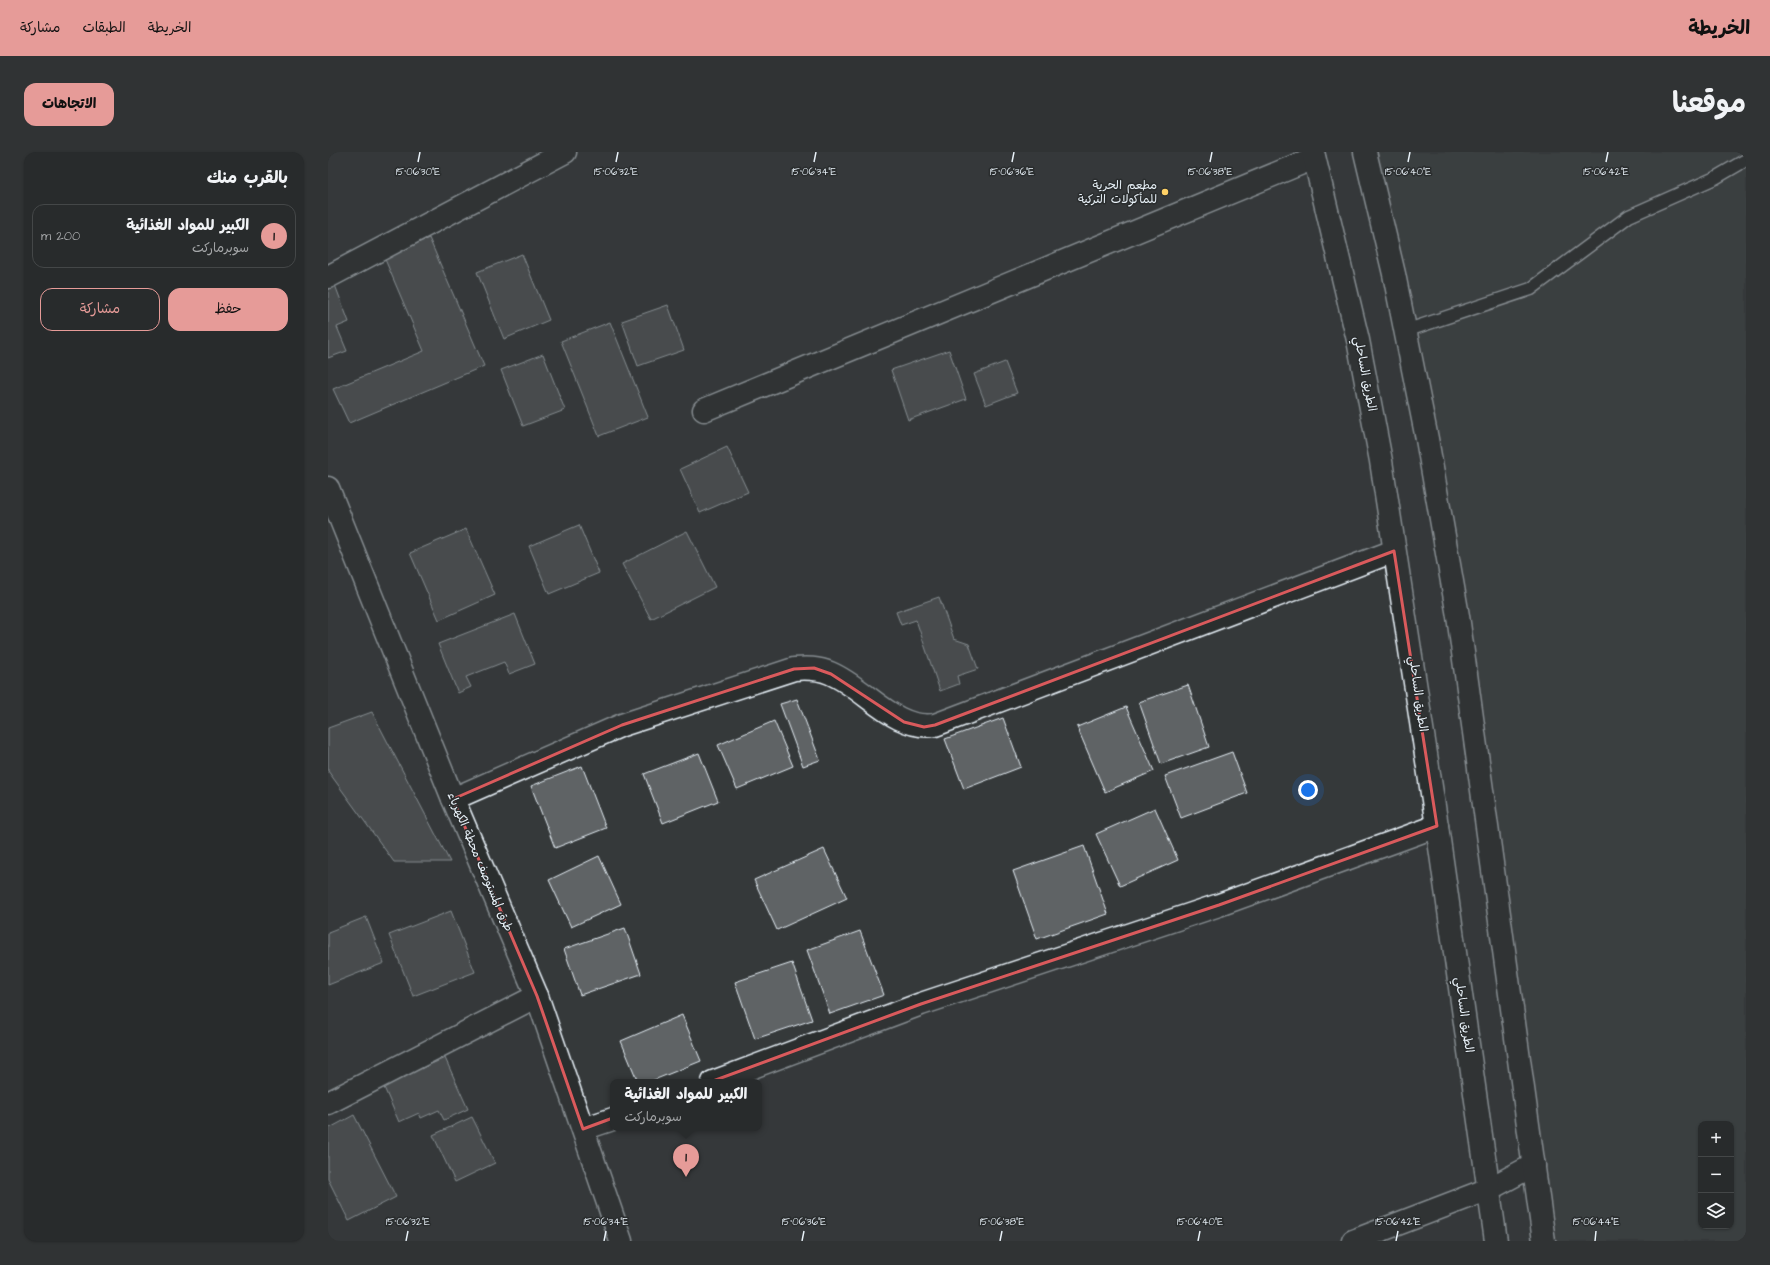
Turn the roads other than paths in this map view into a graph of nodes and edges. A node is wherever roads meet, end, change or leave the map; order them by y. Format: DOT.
graph roads {
  1 [pos="565,152"];
  2 [pos="1365,152"];
  3 [pos="1314,155"];
  4 [pos="1746,160"];
  5 [pos="328,277"];
  6 [pos="1405,331"];
  7 [pos="704,410"];
  8 [pos="328,488"];
  9 [pos="1394,551"];
  10 [pos="453,799"];
  11 [pos="1437,826"];
  12 [pos="537,996"];
  13 [pos="722,1079"];
  14 [pos="328,1103"];
  15 [pos="610,1120"];
  16 [pos="584,1129"];
  17 [pos="1534,1166"];
  18 [pos="1489,1189"];
  19 [pos="621,1241"];
  20 [pos="1353,1241"];
  21 [pos="1496,1241"];
  22 [pos="1544,1241"];
  1 -- 5 [label="main road"];
  2 -- 6 [label="main road"];
  3 -- 7 [label="main road"];
  3 -- 9 [label="main road, الطريق الساحلي"];
  4 -- 6 [label="lane"];
  6 -- 17 [label="main road"];
  8 -- 10 [label="main road, طرق المستوصف محطة الكهرباء"];
  9 -- 10 [label="main road"];
  9 -- 11 [label="main road, الطريق الساحلي"];
  10 -- 12 [label="main road, طرق المستوصف محطة الكهرباء"];
  11 -- 13 [label="main road"];
  11 -- 18 [label="main road, الطريق الساحلي"];
  12 -- 14 [label="main road"];
  12 -- 16 [label="main road, طرق المستوصف محطة الكهرباء"];
  15 -- 16 [label="main road"];
  16 -- 19 [label="main road, طرق المستوصف محطة الكهرباء"];
  17 -- 18 [label="main road"];
  17 -- 22 [label="main road"];
  18 -- 20 [label="main road"];
  18 -- 21 [label="main road, الطريق الساحلي"];
}
